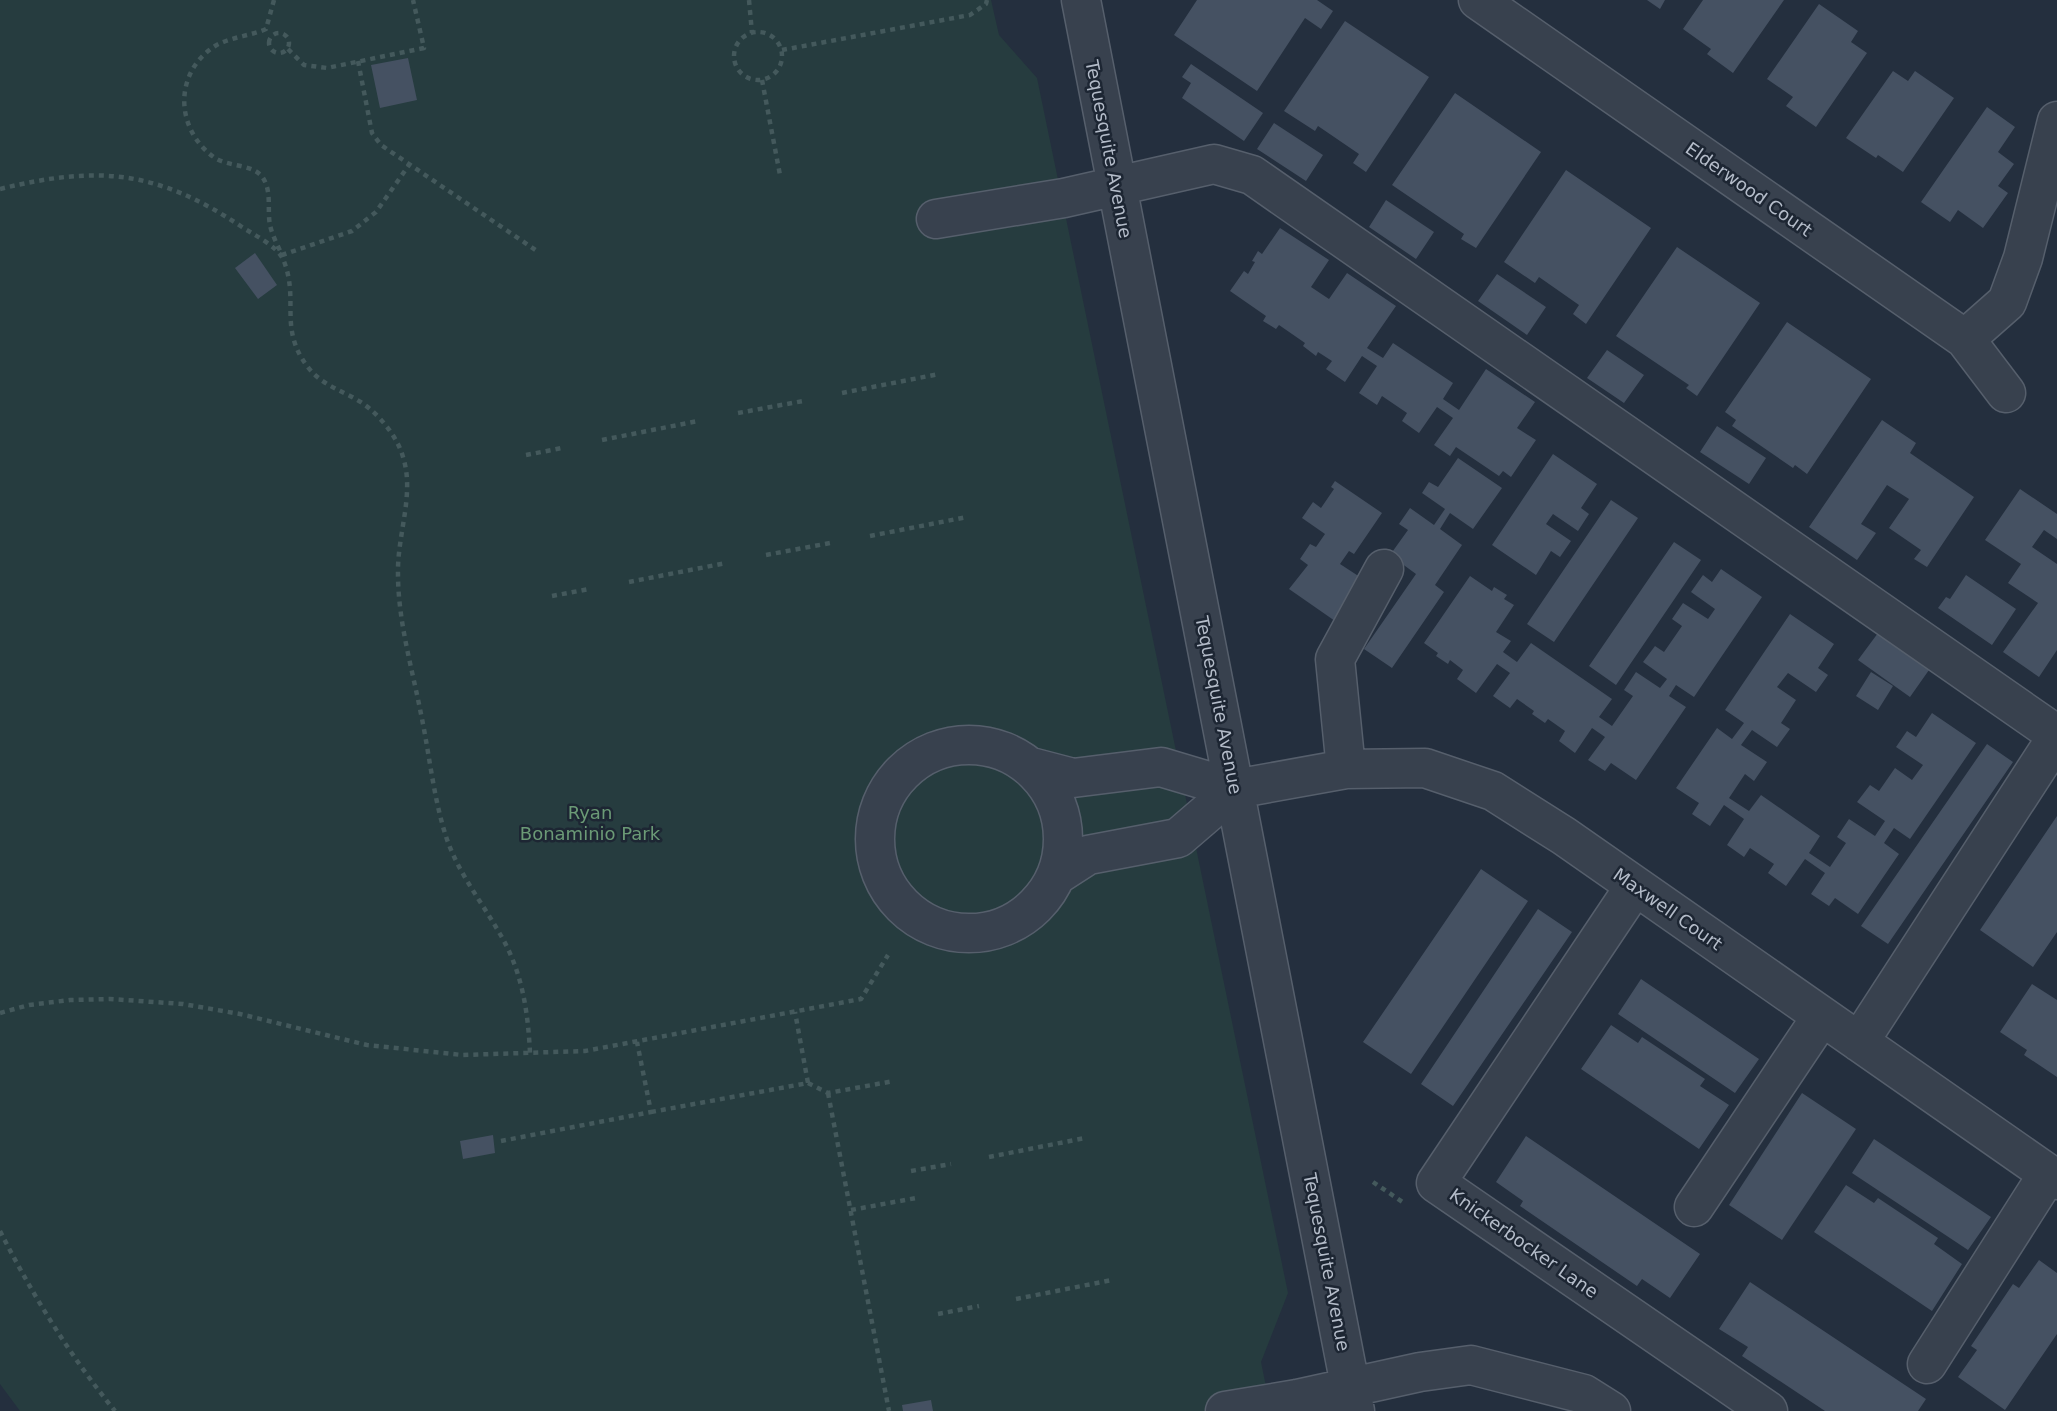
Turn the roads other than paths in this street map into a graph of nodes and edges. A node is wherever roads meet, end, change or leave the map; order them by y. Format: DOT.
graph roads {
  1 [pos="1081,0"];
  2 [pos="1478,0"];
  3 [pos="2057,121"];
  4 [pos="1116,186"];
  5 [pos="936,219"];
  6 [pos="1965,339"];
  7 [pos="2006,393"];
  8 [pos="1384,569"];
  9 [pos="2057,736"];
  10 [pos="1031,767"];
  11 [pos="1346,769"];
  12 [pos="1235,789"];
  13 [pos="1056,875"];
  14 [pos="1635,886"];
  15 [pos="1822,1016"];
  16 [pos="1859,1042"];
  17 [pos="2053,1177"];
  18 [pos="1694,1207"];
  19 [pos="1927,1364"];
  20 [pos="1353,1399"];
  21 [pos="1225,1411"];
  22 [pos="1611,1411"];
  23 [pos="1768,1411"];
  1 -- 4 [label="street, Tequesquite Avenue"];
  2 -- 6 [label="street, Elderwood Court"];
  3 -- 6 [label="street"];
  4 -- 5 [label="street"];
  4 -- 9 [label="street"];
  4 -- 12 [label="street, Tequesquite Avenue"];
  6 -- 7 [label="street, Elderwood Court"];
  8 -- 11 [label="street"];
  9 -- 16 [label="street"];
  10 -- 12 [label="street"];
  10 -- 13 [label="street"];
  10 -- 13 [label="street"];
  11 -- 12 [label="street, Maxwell Court"];
  11 -- 14 [label="street, Maxwell Court"];
  12 -- 13 [label="street"];
  12 -- 20 [label="street, Tequesquite Avenue"];
  14 -- 15 [label="street, Maxwell Court"];
  14 -- 23 [label="street, Knickerbocker Lane"];
  15 -- 16 [label="street, Maxwell Court"];
  15 -- 18 [label="street"];
  16 -- 17 [label="street, Maxwell Court"];
  17 -- 19 [label="street"];
  20 -- 21 [label="street"];
  20 -- 22 [label="street"];
}
